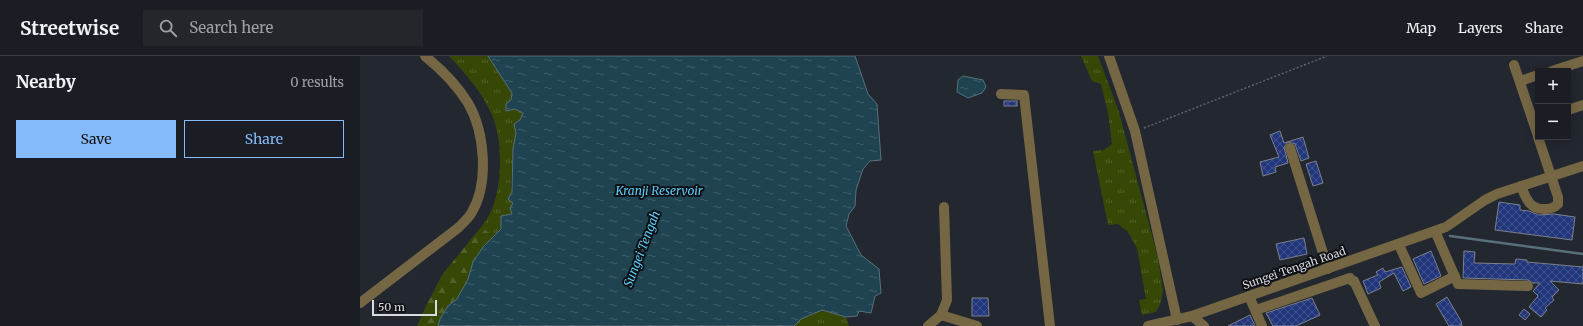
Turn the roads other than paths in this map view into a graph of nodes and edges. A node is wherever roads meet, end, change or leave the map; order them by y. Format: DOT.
graph roads {
  1 [pos="424,56"];
  2 [pos="1109,56"];
  3 [pos="1583,61"];
  4 [pos="1514,65"];
  5 [pos="1561,68"];
  6 [pos="1535,76"];
  7 [pos="1520,81"];
  8 [pos="1002,94"];
  9 [pos="1583,105"];
  10 [pos="1571,109"];
  11 [pos="1535,118"];
  12 [pos="1539,140"];
  13 [pos="1290,148"];
  14 [pos="1583,166"];
  15 [pos="1551,176"];
  16 [pos="1521,186"];
  17 [pos="944,208"];
  18 [pos="1435,231"];
  19 [pos="1399,245"];
  20 [pos="1328,269"];
  21 [pos="1455,276"];
  22 [pos="1528,286"];
  23 [pos="1249,296"];
  24 [pos="360,303"];
  25 [pos="1256,310"];
  26 [pos="941,314"];
  27 [pos="1192,316"];
  28 [pos="1177,320"];
  29 [pos="928,326"];
  30 [pos="978,326"];
  31 [pos="1050,326"];
  32 [pos="1148,326"];
  33 [pos="1204,326"];
  34 [pos="1262,326"];
  35 [pos="1376,326"];
  1 -- 24 [label="street"];
  2 -- 28 [label="street"];
  3 -- 5 [label="street"];
  4 -- 7 [label="street"];
  6 -- 7 [label="street"];
  7 -- 11 [label="street"];
  8 -- 31 [label="street"];
  9 -- 10 [label="street"];
  12 -- 15 [label="street"];
  13 -- 20 [label="street"];
  14 -- 15 [label="street"];
  15 -- 16 [label="street"];
  15 -- 16 [label="street"];
  16 -- 18 [label="street, Sungei Tengah Road"];
  17 -- 26 [label="street"];
  18 -- 19 [label="street, Sungei Tengah Road"];
  18 -- 21 [label="street"];
  19 -- 20 [label="street, Sungei Tengah Road"];
  19 -- 21 [label="street"];
  20 -- 23 [label="street, Sungei Tengah Road"];
  21 -- 22 [label="street"];
  23 -- 25 [label="street"];
  23 -- 27 [label="street, Sungei Tengah Road"];
  25 -- 34 [label="street"];
  25 -- 35 [label="street"];
  26 -- 29 [label="street"];
  26 -- 30 [label="street"];
  27 -- 28 [label="street, Sungei Tengah Road"];
  27 -- 33 [label="street"];
  28 -- 32 [label="street, Sungei Tengah Road"];
}
